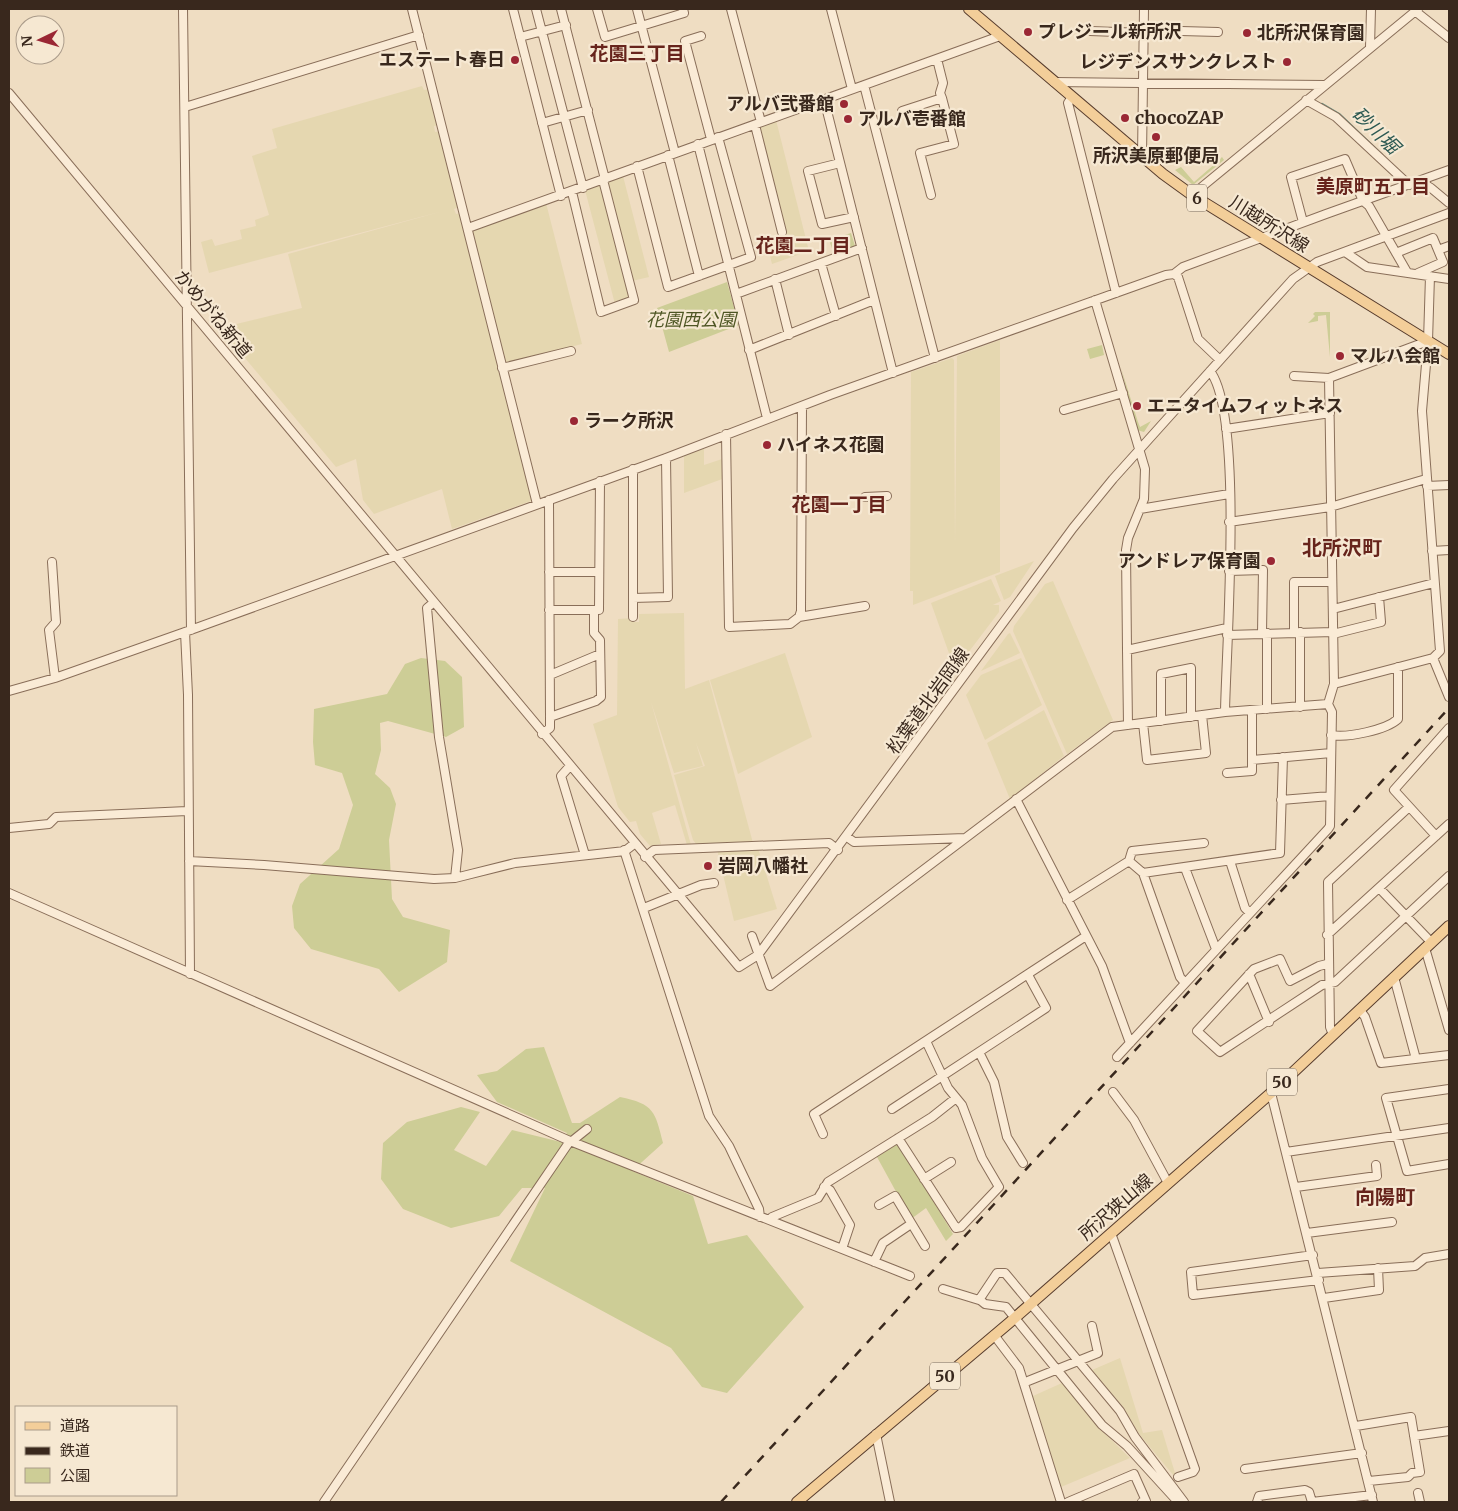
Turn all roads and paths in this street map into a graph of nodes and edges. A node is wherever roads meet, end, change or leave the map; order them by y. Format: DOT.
graph roads {
  1 [pos="183,9"];
  2 [pos="412,9"];
  3 [pos="513,9"];
  4 [pos="536,9"];
  5 [pos="561,9"];
  6 [pos="597,9"];
  7 [pos="636,9"];
  8 [pos="683,9"];
  9 [pos="731,9"];
  10 [pos="831,9"];
  11 [pos="968,9"];
  12 [pos="1144,9"];
  13 [pos="1371,9"];
  14 [pos="1417,10"];
  15 [pos="566,25"];
  16 [pos="641,26"];
  17 [pos="1090,31"];
  18 [pos="542,32"];
  19 [pos="1144,32"];
  20 [pos="1218,32"];
  21 [pos="419,35"];
  22 [pos="701,36"];
  23 [pos="1000,36"];
  24 [pos="520,37"];
  25 [pos="1449,38"];
  26 [pos="1370,47"];
  27 [pos="937,59"];
  28 [pos="1054,82"];
  29 [pos="1142,83"];
  30 [pos="864,85"];
  31 [pos="1325,85"];
  32 [pos="852,90"];
  33 [pos="9,92"];
  34 [pos="1072,97"];
  35 [pos="942,98"];
  36 [pos="824,100"];
  37 [pos="1306,100"];
  38 [pos="184,107"];
  39 [pos="588,110"];
  40 [pos="902,111"];
  41 [pos="564,116"];
  42 [pos="542,123"];
  43 [pos="758,123"];
  44 [pos="715,138"];
  45 [pos="698,144"];
  46 [pos="671,154"];
  47 [pos="1142,156"];
  48 [pos="840,162"];
  49 [pos="637,166"];
  50 [pos="1449,170"];
  51 [pos="604,179"];
  52 [pos="1414,183"];
  53 [pos="583,188"];
  54 [pos="572,192"];
  55 [pos="931,195"];
  56 [pos="1192,195"];
  57 [pos="561,196"];
  58 [pos="1363,201"];
  59 [pos="1449,203"];
  60 [pos="1449,212"];
  61 [pos="854,217"];
  62 [pos="1303,222"];
  63 [pos="468,228"];
  64 [pos="782,232"];
  65 [pos="1387,237"];
  66 [pos="1261,238"];
  67 [pos="1449,246"];
  68 [pos="862,248"];
  69 [pos="1438,250"];
  70 [pos="1345,252"];
  71 [pos="1396,253"];
  72 [pos="729,264"];
  73 [pos="821,264"];
  74 [pos="1308,268"];
  75 [pos="1407,272"];
  76 [pos="1174,274"];
  77 [pos="1417,274"];
  78 [pos="699,276"];
  79 [pos="1430,276"];
  80 [pos="775,279"];
  81 [pos="1449,279"];
  82 [pos="1116,293"];
  83 [pos="736,294"];
  84 [pos="874,300"];
  85 [pos="1095,300"];
  86 [pos="186,306"];
  87 [pos="836,316"];
  88 [pos="789,335"];
  89 [pos="1428,341"];
  90 [pos="749,350"];
  91 [pos="571,352"];
  92 [pos="1449,354"];
  93 [pos="935,358"];
  94 [pos="1220,360"];
  95 [pos="502,368"];
  96 [pos="1210,371"];
  97 [pos="893,373"];
  98 [pos="1294,376"];
  99 [pos="1329,378"];
  100 [pos="1123,393"];
  101 [pos="802,406"];
  102 [pos="1064,410"];
  103 [pos="1330,414"];
  104 [pos="767,418"];
  105 [pos="1226,429"];
  106 [pos="726,434"];
  107 [pos="1140,449"];
  108 [pos="666,458"];
  109 [pos="633,469"];
  110 [pos="600,481"];
  111 [pos="1426,483"];
  112 [pos="1449,485"];
  113 [pos="1229,494"];
  114 [pos="887,496"];
  115 [pos="866,497"];
  116 [pos="549,500"];
  117 [pos="537,504"];
  118 [pos="1330,507"];
  119 [pos="1140,509"];
  120 [pos="1230,522"];
  121 [pos="1449,550"];
  122 [pos="1432,551"];
  123 [pos="394,556"];
  124 [pos="52,562"];
  125 [pos="1229,571"];
  126 [pos="549,572"];
  127 [pos="599,572"];
  128 [pos="1332,582"];
  129 [pos="1434,583"];
  130 [pos="1379,597"];
  131 [pos="633,598"];
  132 [pos="433,603"];
  133 [pos="865,606"];
  134 [pos="1333,609"];
  135 [pos="549,610"];
  136 [pos="594,610"];
  137 [pos="633,617"];
  138 [pos="799,617"];
  139 [pos="188,631"];
  140 [pos="1227,632"];
  141 [pos="1297,632"];
  142 [pos="1265,633"];
  143 [pos="1333,633"];
  144 [pos="1127,650"];
  145 [pos="600,654"];
  146 [pos="1433,658"];
  147 [pos="1398,667"];
  148 [pos="550,675"];
  149 [pos="55,678"];
  150 [pos="1334,684"];
  151 [pos="9,691"];
  152 [pos="1449,697"];
  153 [pos="1328,704"];
  154 [pos="1300,707"];
  155 [pos="1267,709"];
  156 [pos="1252,710"];
  157 [pos="1225,712"];
  158 [pos="1202,715"];
  159 [pos="550,717"];
  160 [pos="1191,717"];
  161 [pos="1160,721"];
  162 [pos="1143,723"];
  163 [pos="1128,725"];
  164 [pos="1449,728"];
  165 [pos="542,734"];
  166 [pos="1331,735"];
  167 [pos="1331,753"];
  168 [pos="1283,757"];
  169 [pos="1252,760"];
  170 [pos="570,767"];
  171 [pos="1227,773"];
  172 [pos="1330,796"];
  173 [pos="1016,799"];
  174 [pos="1281,800"];
  175 [pos="1409,807"];
  176 [pos="187,811"];
  177 [pos="1449,824"];
  178 [pos="9,828"];
  179 [pos="1436,836"];
  180 [pos="847,837"];
  181 [pos="965,838"];
  182 [pos="634,844"];
  183 [pos="1204,844"];
  184 [pos="624,850"];
  185 [pos="838,850"];
  186 [pos="584,855"];
  187 [pos="645,857"];
  188 [pos="189,861"];
  189 [pos="1129,861"];
  190 [pos="1230,861"];
  191 [pos="1185,868"];
  192 [pos="1143,873"];
  193 [pos="1449,876"];
  194 [pos="455,878"];
  195 [pos="714,883"];
  196 [pos="1380,889"];
  197 [pos="9,893"];
  198 [pos="678,896"];
  199 [pos="1067,900"];
  200 [pos="644,908"];
  201 [pos="1250,913"];
  202 [pos="1406,916"];
  203 [pos="1449,926"];
  204 [pos="1327,935"];
  205 [pos="752,936"];
  206 [pos="1086,936"];
  207 [pos="1428,945"];
  208 [pos="1216,949"];
  209 [pos="758,955"];
  210 [pos="1327,964"];
  211 [pos="739,967"];
  212 [pos="190,974"];
  213 [pos="1249,974"];
  214 [pos="1028,975"];
  215 [pos="1394,977"];
  216 [pos="1184,983"];
  217 [pos="1328,984"];
  218 [pos="1360,1010"];
  219 [pos="1269,1022"];
  220 [pos="1449,1030"];
  221 [pos="1333,1035"];
  222 [pos="926,1041"];
  223 [pos="1130,1043"];
  224 [pos="979,1052"];
  225 [pos="1449,1055"];
  226 [pos="1117,1056"];
  227 [pos="1416,1059"];
  228 [pos="942,1075"];
  229 [pos="1449,1089"];
  230 [pos="1113,1092"];
  231 [pos="1271,1093"];
  232 [pos="956,1098"];
  233 [pos="892,1108"];
  234 [pos="1449,1128"];
  235 [pos="587,1129"];
  236 [pos="823,1134"];
  237 [pos="1396,1136"];
  238 [pos="898,1138"];
  239 [pos="571,1141"];
  240 [pos="1286,1152"];
  241 [pos="951,1162"];
  242 [pos="1023,1163"];
  243 [pos="1449,1164"];
  244 [pos="1376,1165"];
  245 [pos="924,1179"];
  246 [pos="1168,1183"];
  247 [pos="824,1187"];
  248 [pos="1296,1187"];
  249 [pos="879,1205"];
  250 [pos="760,1217"];
  251 [pos="769,1220"];
  252 [pos="1392,1222"];
  253 [pos="911,1224"];
  254 [pos="1111,1233"];
  255 [pos="1307,1233"];
  256 [pos="925,1246"];
  257 [pos="842,1249"];
  258 [pos="1313,1254"];
  259 [pos="1449,1254"];
  260 [pos="874,1262"];
  261 [pos="1378,1268"];
  262 [pos="910,1276"];
  263 [pos="1318,1276"];
  264 [pos="943,1289"];
  265 [pos="1324,1298"];
  266 [pos="980,1300"];
  267 [pos="1030,1304"];
  268 [pos="1014,1318"];
  269 [pos="1092,1326"];
  270 [pos="994,1335"];
  271 [pos="1078,1360"];
  272 [pos="1057,1369"];
  273 [pos="1028,1381"];
  274 [pos="1356,1426"];
  275 [pos="1449,1431"];
  276 [pos="876,1434"];
  277 [pos="1414,1436"];
  278 [pos="1362,1453"];
  279 [pos="1245,1469"];
  280 [pos="1178,1477"];
  281 [pos="1369,1482"];
  282 [pos="1418,1493"];
  283 [pos="1373,1499"];
  284 [pos="324,1502"];
  285 [pos="797,1502"];
  286 [pos="890,1502"];
  287 [pos="1061,1502"];
  288 [pos="1068,1502"];
  289 [pos="1142,1502"];
  290 [pos="1178,1502"];
  291 [pos="1184,1502"];
  292 [pos="1256,1502"];
  293 [pos="1312,1502"];
  294 [pos="1420,1502"];
  1 -- 38 [label="street"];
  2 -- 21 [label="street"];
  3 -- 24 [label="street"];
  4 -- 18 [label="street"];
  5 -- 15 [label="street"];
  6 -- 16 [label="street"];
  7 -- 16 [label="street"];
  8 -- 16 [label="street"];
  9 -- 43 [label="street"];
  10 -- 32 [label="street"];
  11 -- 23 [label="main road, 川越所沢線 / 6"];
  12 -- 19 [label="street"];
  13 -- 26 [label="street"];
  14 -- 25 [label="street"];
  14 -- 26 [label="street"];
  15 -- 18 [label="street"];
  15 -- 39 [label="street"];
  16 -- 46 [label="street"];
  17 -- 19 [label="street"];
  18 -- 24 [label="street"];
  18 -- 41 [label="street"];
  19 -- 20 [label="street"];
  19 -- 29 [label="street"];
  21 -- 38 [label="street"];
  21 -- 63 [label="street"];
  22 -- 44 [label="street"];
  23 -- 27 [label="street"];
  23 -- 28 [label="main road, 川越所沢線 / 6"];
  24 -- 42 [label="street"];
  26 -- 31 [label="street"];
  27 -- 30 [label="street"];
  27 -- 35 [label="street"];
  28 -- 29 [label="street"];
  28 -- 34 [label="main road, 川越所沢線 / 6"];
  29 -- 31 [label="street"];
  29 -- 47 [label="street"];
  30 -- 32 [label="street"];
  30 -- 93 [label="street"];
  31 -- 37 [label="street"];
  32 -- 36 [label="street"];
  33 -- 86 [label="street, かめがね新道"];
  34 -- 47 [label="main road, 川越所沢線 / 6"];
  34 -- 82 [label="street"];
  35 -- 40 [label="street"];
  35 -- 55 [label="street"];
  36 -- 43 [label="street"];
  36 -- 48 [label="street"];
  37 -- 52 [label="street"];
  37 -- 56 [label="street"];
  38 -- 86 [label="street"];
  39 -- 41 [label="street"];
  39 -- 51 [label="street"];
  41 -- 42 [label="street"];
  41 -- 53 [label="street"];
  42 -- 57 [label="street"];
  43 -- 44 [label="street"];
  43 -- 64 [label="street"];
  44 -- 45 [label="street"];
  44 -- 72 [label="street"];
  45 -- 46 [label="street"];
  45 -- 72 [label="street"];
  46 -- 49 [label="street"];
  46 -- 78 [label="street"];
  47 -- 56 [label="main road, 川越所沢線 / 6"];
  48 -- 61 [label="street"];
  48 -- 61 [label="street"];
  49 -- 51 [label="street"];
  49 -- 78 [label="street"];
  50 -- 52 [label="street"];
  51 -- 53 [label="street"];
  51 -- 54 [label="street"];
  52 -- 58 [label="street"];
  52 -- 59 [label="street"];
  53 -- 54 [label="street"];
  54 -- 57 [label="street"];
  56 -- 66 [label="main road, 川越所沢線 / 6"];
  57 -- 63 [label="street"];
  58 -- 62 [label="street"];
  58 -- 62 [label="street"];
  58 -- 65 [label="street"];
  60 -- 65 [label="street, 松葉道北岩岡線"];
  61 -- 68 [label="street"];
  62 -- 66 [label="street"];
  63 -- 95 [label="street"];
  65 -- 70 [label="street, 松葉道北岩岡線"];
  65 -- 71 [label="street"];
  66 -- 74 [label="main road, 川越所沢線 / 6"];
  66 -- 76 [label="street"];
  67 -- 69 [label="street"];
  68 -- 73 [label="street"];
  68 -- 84 [label="street"];
  69 -- 71 [label="street"];
  69 -- 77 [label="street"];
  70 -- 74 [label="street, 松葉道北岩岡線"];
  70 -- 75 [label="street"];
  71 -- 75 [label="street"];
  72 -- 78 [label="street"];
  72 -- 83 [label="street"];
  73 -- 80 [label="street"];
  73 -- 87 [label="street"];
  74 -- 89 [label="main road, 川越所沢線 / 6"];
  74 -- 94 [label="street, 松葉道北岩岡線"];
  75 -- 77 [label="street"];
  76 -- 82 [label="street"];
  76 -- 94 [label="street"];
  77 -- 79 [label="street"];
  79 -- 81 [label="street"];
  79 -- 89 [label="street"];
  80 -- 83 [label="street"];
  80 -- 88 [label="street"];
  82 -- 85 [label="street"];
  83 -- 90 [label="street"];
  84 -- 87 [label="street"];
  84 -- 97 [label="street"];
  85 -- 93 [label="street"];
  85 -- 100 [label="street"];
  86 -- 123 [label="street, かめがね新道"];
  86 -- 139 [label="street"];
  87 -- 88 [label="street"];
  88 -- 90 [label="street"];
  89 -- 92 [label="main road, 川越所沢線 / 6"];
  89 -- 99 [label="street"];
  89 -- 111 [label="street"];
  90 -- 104 [label="street"];
  91 -- 95 [label="street"];
  93 -- 97 [label="street"];
  94 -- 96 [label="street, 松葉道北岩岡線"];
  95 -- 117 [label="street"];
  96 -- 105 [label="street"];
  96 -- 107 [label="street, 松葉道北岩岡線"];
  97 -- 101 [label="street"];
  98 -- 99 [label="street"];
  99 -- 103 [label="street"];
  100 -- 102 [label="street"];
  100 -- 107 [label="street"];
  101 -- 104 [label="street"];
  101 -- 138 [label="street"];
  103 -- 105 [label="street"];
  103 -- 118 [label="street"];
  104 -- 106 [label="street"];
  105 -- 113 [label="street"];
  106 -- 108 [label="street"];
  106 -- 138 [label="street"];
  107 -- 119 [label="street"];
  107 -- 180 [label="street, 松葉道北岩岡線"];
  108 -- 109 [label="street"];
  108 -- 131 [label="street"];
  109 -- 110 [label="street"];
  109 -- 131 [label="street"];
  110 -- 116 [label="street"];
  110 -- 127 [label="street"];
  111 -- 112 [label="street"];
  111 -- 118 [label="street"];
  111 -- 122 [label="street"];
  113 -- 119 [label="street"];
  113 -- 120 [label="street"];
  114 -- 115 [label="street"];
  116 -- 117 [label="street"];
  116 -- 126 [label="street"];
  117 -- 123 [label="street"];
  118 -- 120 [label="street"];
  118 -- 128 [label="street"];
  119 -- 144 [label="street"];
  120 -- 125 [label="street"];
  121 -- 122 [label="street"];
  122 -- 129 [label="street"];
  123 -- 132 [label="street, かめがね新道"];
  123 -- 139 [label="street"];
  124 -- 149 [label="street"];
  125 -- 140 [label="street"];
  125 -- 142 [label="street"];
  126 -- 127 [label="street"];
  126 -- 135 [label="street"];
  127 -- 136 [label="street"];
  128 -- 134 [label="street"];
  128 -- 141 [label="street"];
  129 -- 130 [label="street"];
  129 -- 146 [label="street"];
  130 -- 134 [label="street"];
  130 -- 143 [label="street"];
  131 -- 137 [label="street"];
  132 -- 165 [label="street, かめがね新道"];
  132 -- 194 [label="street"];
  133 -- 138 [label="street"];
  134 -- 143 [label="street"];
  135 -- 136 [label="street"];
  135 -- 148 [label="street"];
  136 -- 145 [label="street"];
  139 -- 149 [label="street"];
  139 -- 176 [label="street"];
  140 -- 142 [label="street"];
  140 -- 144 [label="street"];
  140 -- 157 [label="street"];
  141 -- 142 [label="street"];
  141 -- 143 [label="street"];
  141 -- 154 [label="street"];
  142 -- 155 [label="street"];
  143 -- 150 [label="street"];
  144 -- 163 [label="street"];
  145 -- 148 [label="street"];
  145 -- 159 [label="street"];
  146 -- 147 [label="street"];
  146 -- 152 [label="street"];
  147 -- 150 [label="street"];
  147 -- 166 [label="street"];
  148 -- 159 [label="street"];
  149 -- 151 [label="street"];
  150 -- 153 [label="street"];
  153 -- 154 [label="street"];
  153 -- 166 [label="street"];
  154 -- 155 [label="street"];
  155 -- 156 [label="street"];
  156 -- 157 [label="street"];
  156 -- 169 [label="street"];
  157 -- 158 [label="street"];
  158 -- 160 [label="street"];
  158 -- 162 [label="street"];
  159 -- 165 [label="street"];
  160 -- 161 [label="street"];
  160 -- 161 [label="street"];
  161 -- 162 [label="street"];
  162 -- 163 [label="street"];
  163 -- 173 [label="street"];
  164 -- 175 [label="street"];
  165 -- 170 [label="street, かめがね新道"];
  166 -- 167 [label="street"];
  167 -- 168 [label="street"];
  167 -- 172 [label="street"];
  168 -- 169 [label="street"];
  168 -- 174 [label="street"];
  169 -- 171 [label="street"];
  170 -- 182 [label="street, かめがね新道"];
  170 -- 186 [label="street"];
  172 -- 174 [label="street"];
  172 -- 201 [label="street"];
  173 -- 181 [label="street"];
  173 -- 199 [label="street"];
  174 -- 190 [label="street"];
  175 -- 179 [label="street"];
  175 -- 204 [label="street"];
  176 -- 178 [label="street"];
  176 -- 188 [label="street"];
  177 -- 179 [label="street"];
  179 -- 196 [label="street"];
  180 -- 181 [label="street"];
  180 -- 185 [label="street, 松葉道北岩岡線"];
  181 -- 209 [label="street"];
  182 -- 184 [label="street"];
  182 -- 187 [label="street, かめがね新道"];
  183 -- 189 [label="street"];
  184 -- 186 [label="street"];
  184 -- 200 [label="street"];
  185 -- 187 [label="street"];
  185 -- 209 [label="street, 松葉道北岩岡線"];
  186 -- 194 [label="street"];
  187 -- 198 [label="street, かめがね新道"];
  188 -- 194 [label="street"];
  188 -- 212 [label="street"];
  189 -- 192 [label="street"];
  189 -- 199 [label="street"];
  190 -- 191 [label="street"];
  190 -- 201 [label="street"];
  191 -- 192 [label="street"];
  191 -- 208 [label="street"];
  192 -- 216 [label="street"];
  193 -- 202 [label="street"];
  195 -- 198 [label="street"];
  196 -- 202 [label="street"];
  196 -- 204 [label="street"];
  197 -- 212 [label="street"];
  198 -- 200 [label="street"];
  198 -- 211 [label="street, かめがね新道"];
  199 -- 206 [label="street"];
  200 -- 250 [label="street"];
  201 -- 208 [label="street"];
  202 -- 207 [label="street"];
  202 -- 217 [label="street"];
  203 -- 207 [label="main road, 所沢狭山線 / 50"];
  204 -- 210 [label="street"];
  205 -- 209 [label="street"];
  206 -- 214 [label="street"];
  206 -- 223 [label="street"];
  207 -- 215 [label="main road, 所沢狭山線 / 50"];
  207 -- 220 [label="street"];
  208 -- 216 [label="street"];
  209 -- 211 [label="street, 松葉道北岩岡線"];
  210 -- 213 [label="street"];
  210 -- 217 [label="street"];
  212 -- 239 [label="street"];
  213 -- 219 [label="street"];
  213 -- 219 [label="street"];
  214 -- 222 [label="street"];
  214 -- 224 [label="street"];
  215 -- 218 [label="main road, 所沢狭山線 / 50"];
  215 -- 227 [label="street"];
  216 -- 223 [label="street"];
  217 -- 219 [label="street"];
  217 -- 221 [label="street"];
  218 -- 221 [label="main road, 所沢狭山線 / 50"];
  218 -- 227 [label="street"];
  221 -- 231 [label="main road, 所沢狭山線 / 50"];
  222 -- 228 [label="street"];
  222 -- 236 [label="street"];
  223 -- 226 [label="street"];
  224 -- 228 [label="street"];
  224 -- 242 [label="street"];
  225 -- 227 [label="street"];
  228 -- 232 [label="street"];
  228 -- 233 [label="street"];
  229 -- 237 [label="street"];
  230 -- 246 [label="street"];
  231 -- 240 [label="street"];
  231 -- 246 [label="main road, 所沢狭山線 / 50"];
  232 -- 238 [label="street"];
  232 -- 245 [label="street"];
  234 -- 237 [label="street"];
  235 -- 239 [label="street"];
  237 -- 240 [label="street"];
  237 -- 243 [label="street"];
  238 -- 245 [label="street"];
  238 -- 247 [label="street"];
  239 -- 250 [label="street"];
  239 -- 284 [label="street"];
  240 -- 248 [label="street"];
  241 -- 245 [label="street"];
  244 -- 248 [label="street"];
  246 -- 254 [label="main road, 所沢狭山線 / 50"];
  247 -- 251 [label="street"];
  247 -- 257 [label="street"];
  248 -- 255 [label="street"];
  249 -- 253 [label="street"];
  250 -- 251 [label="street"];
  251 -- 257 [label="street"];
  252 -- 255 [label="street"];
  253 -- 256 [label="street"];
  253 -- 260 [label="street"];
  254 -- 267 [label="main road, 所沢狭山線 / 50"];
  254 -- 280 [label="street"];
  255 -- 258 [label="street"];
  257 -- 260 [label="street"];
  258 -- 263 [label="street"];
  258 -- 263 [label="street"];
  259 -- 261 [label="street"];
  260 -- 262 [label="street"];
  261 -- 263 [label="street"];
  261 -- 265 [label="street"];
  263 -- 265 [label="street"];
  264 -- 266 [label="street"];
  265 -- 274 [label="street"];
  266 -- 267 [label="street"];
  266 -- 268 [label="street"];
  267 -- 268 [label="main road, 所沢狭山線 / 50"];
  267 -- 271 [label="street"];
  268 -- 270 [label="main road, 所沢狭山線 / 50"];
  268 -- 272 [label="street"];
  269 -- 271 [label="street"];
  270 -- 276 [label="main road, 所沢狭山線 / 50"];
  270 -- 287 [label="street"];
  271 -- 272 [label="street"];
  271 -- 291 [label="street"];
  272 -- 273 [label="street"];
  272 -- 290 [label="street"];
  274 -- 277 [label="street"];
  274 -- 278 [label="street"];
  275 -- 277 [label="street"];
  276 -- 285 [label="main road, 所沢狭山線 / 50"];
  276 -- 286 [label="street"];
  277 -- 281 [label="street"];
  278 -- 279 [label="street"];
  278 -- 281 [label="street"];
  281 -- 283 [label="street"];
  282 -- 294 [label="street"];
  283 -- 293 [label="street"];
  288 -- 289 [label="street"];
  292 -- 293 [label="street"];
}
